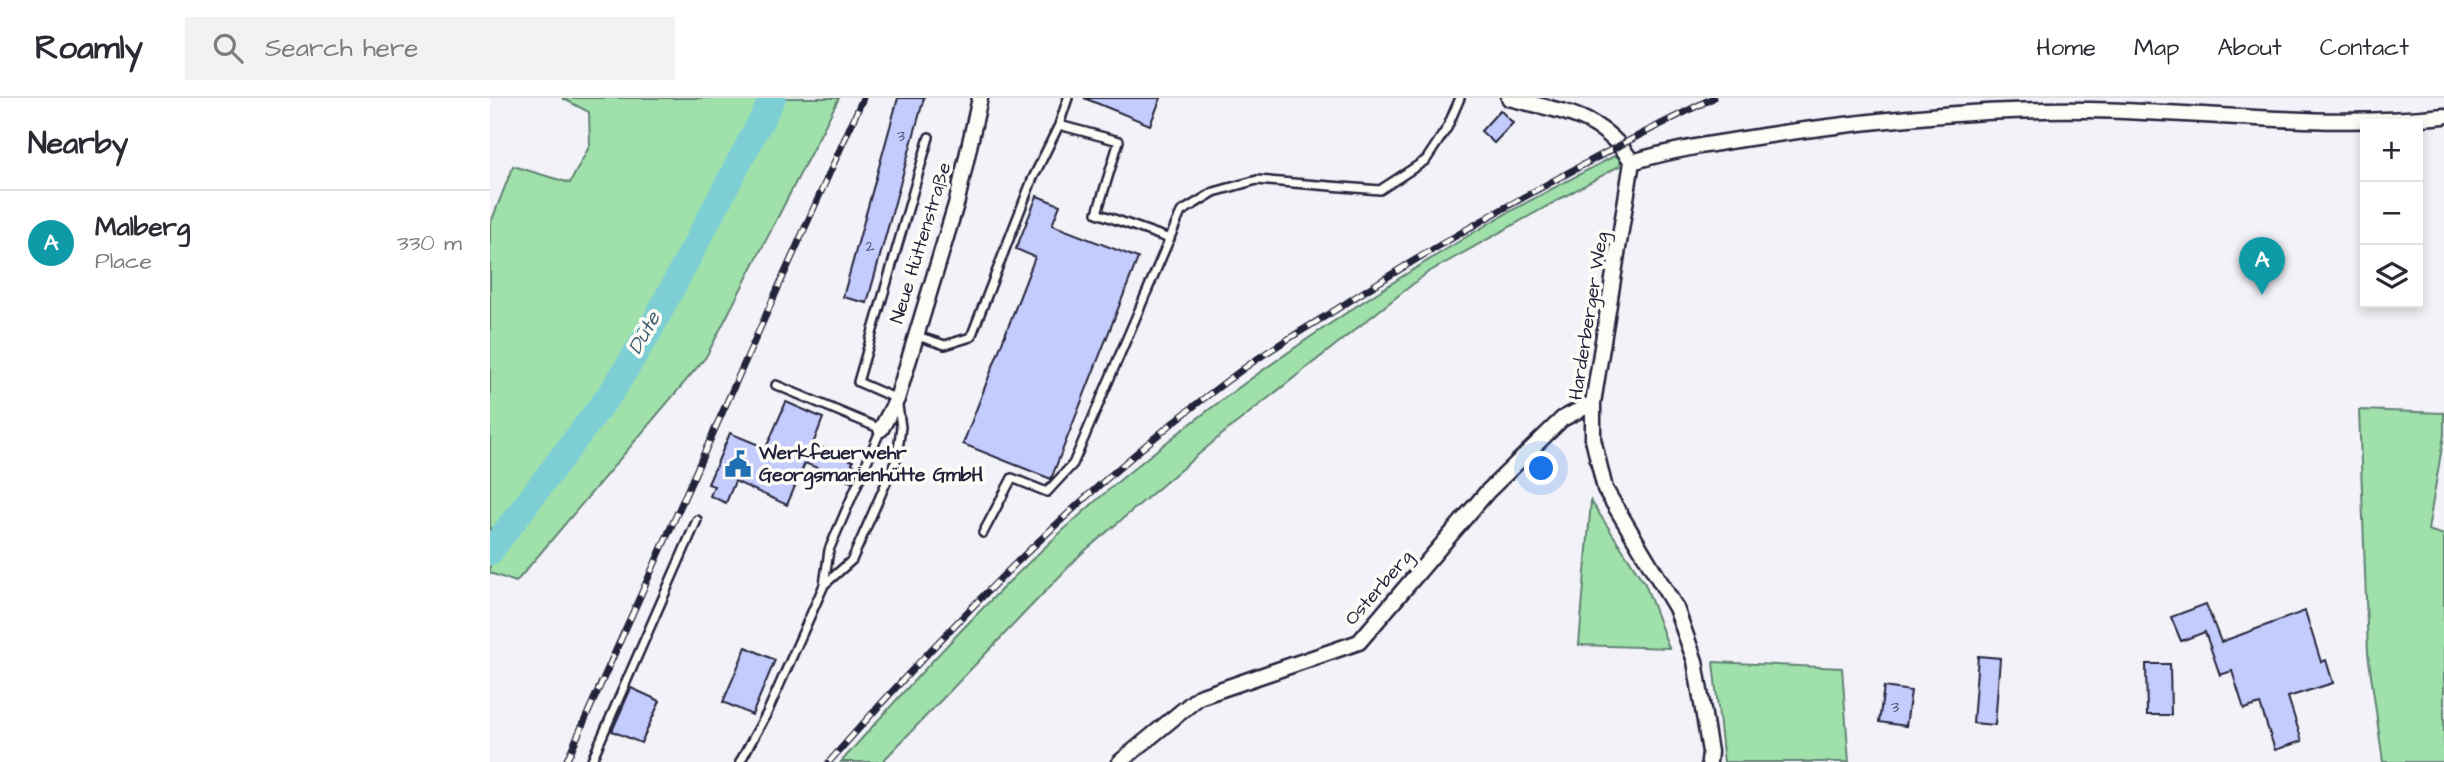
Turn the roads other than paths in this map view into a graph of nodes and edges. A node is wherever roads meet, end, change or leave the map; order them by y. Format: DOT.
graph roads {
  1 [pos="981,98"];
  2 [pos="1068,98"];
  3 [pos="1460,98"];
  4 [pos="1509,98"];
  5 [pos="2444,116"];
  6 [pos="1059,125"];
  7 [pos="929,137"];
  8 [pos="1632,162"];
  9 [pos="1170,239"];
  10 [pos="914,335"];
  11 [pos="776,385"];
  12 [pos="897,399"];
  13 [pos="1593,403"];
  14 [pos="881,429"];
  15 [pos="697,520"];
  16 [pos="983,533"];
  17 [pos="824,585"];
  18 [pos="591,762"];
  19 [pos="740,762"];
  20 [pos="1120,762"];
  21 [pos="1709,762"];
  1 -- 10 [label="street, Neue Hüttenstraße"];
  2 -- 6 [label="lane"];
  3 -- 9 [label="lane"];
  4 -- 8 [label="street"];
  5 -- 8 [label="street"];
  6 -- 9 [label="lane"];
  6 -- 10 [label="lane"];
  7 -- 12 [label="lane"];
  8 -- 13 [label="street, Harderberger Weg"];
  9 -- 16 [label="lane"];
  10 -- 12 [label="street, Neue Hüttenstraße"];
  11 -- 14 [label="lane"];
  12 -- 14 [label="street, Neue Hüttenstraße"];
  12 -- 17 [label="lane, Neue Hüttenstraße"];
  13 -- 20 [label="street, Osterberg"];
  13 -- 21 [label="street, Harderberger Weg"];
  14 -- 17 [label="lane, Neue Hüttenstraße"];
  15 -- 18 [label="lane"];
  17 -- 19 [label="lane, Neue Hüttenstraße"];
}
